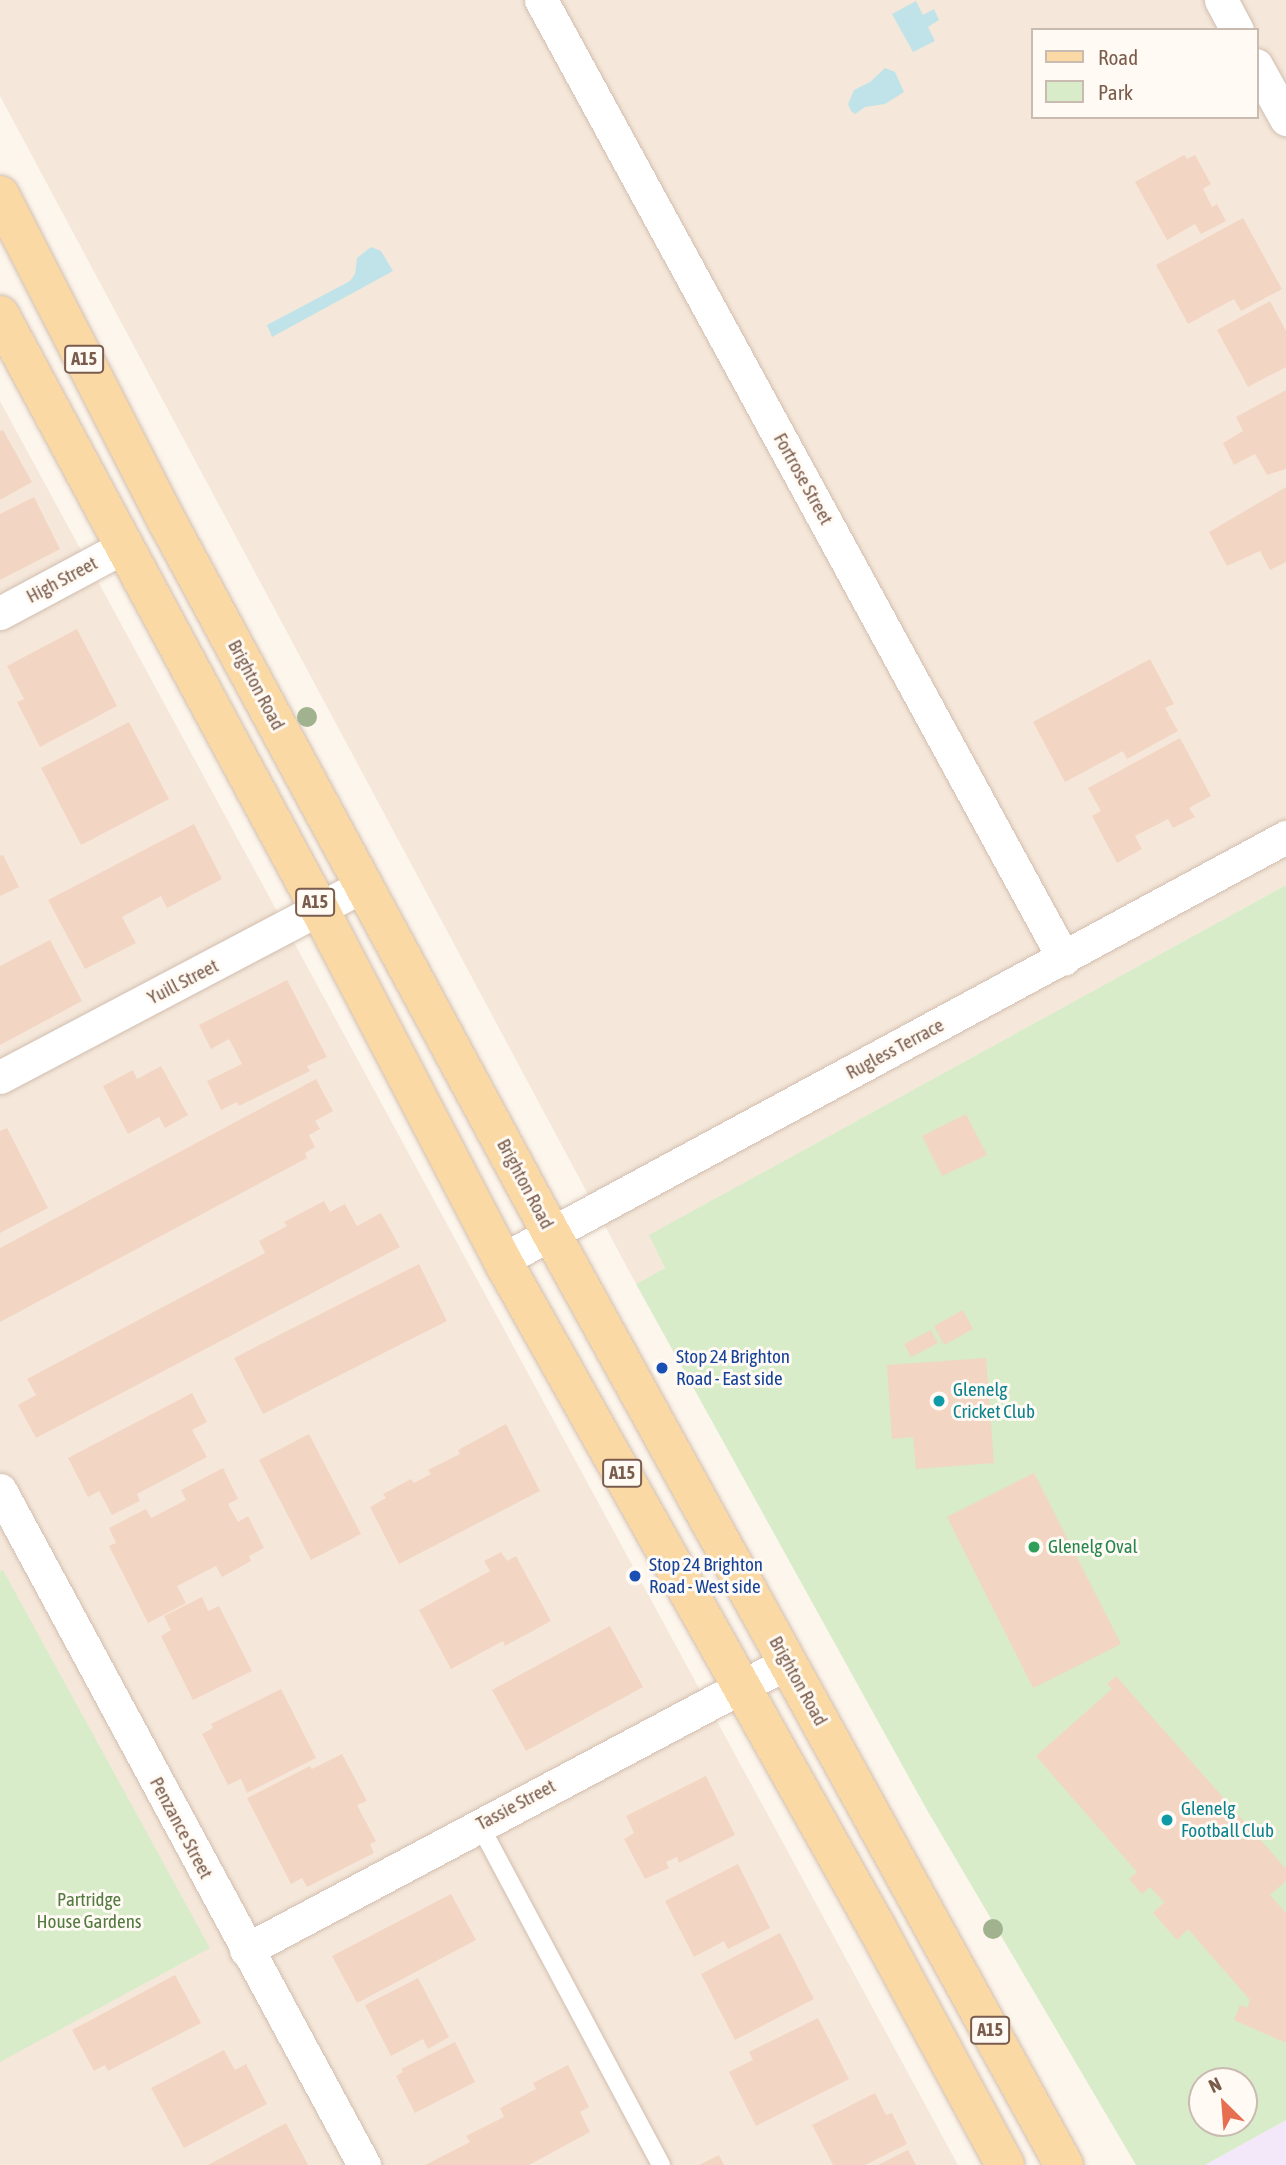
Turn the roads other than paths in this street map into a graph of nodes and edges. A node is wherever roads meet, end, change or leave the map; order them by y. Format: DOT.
graph roads {
  1 [pos="541,0"];
  2 [pos="1221,0"];
  3 [pos="1236,28"];
  4 [pos="1258,69"];
  5 [pos="1286,119"];
  6 [pos="0,195"];
  7 [pos="0,315"];
  8 [pos="123,547"];
  9 [pos="0,613"];
  10 [pos="1286,837"];
  11 [pos="364,885"];
  12 [pos="320,910"];
  13 [pos="1065,959"];
  14 [pos="0,1077"];
  15 [pos="551,1233"];
  16 [pos="502,1260"];
  17 [pos="0,1490"];
  18 [pos="788,1662"];
  19 [pos="739,1687"];
  20 [pos="863,1800"];
  21 [pos="479,1824"];
  22 [pos="820,1827"];
  23 [pos="916,1895"];
  24 [pos="877,1928"];
  25 [pos="246,1950"];
  26 [pos="364,2165"];
  27 [pos="661,2165"];
  28 [pos="1005,2165"];
  29 [pos="1065,2165"];
  1 -- 13 [label="street, Fortrose Street"];
  2 -- 3 [label="street"];
  4 -- 5 [label="street"];
  6 -- 11 [label="main road, Brighton Road / A15"];
  7 -- 8 [label="main road, A15"];
  8 -- 9 [label="street, High Street"];
  8 -- 12 [label="main road, A15"];
  10 -- 13 [label="street, Rugless Terrace"];
  11 -- 12 [label="street, Yuill Street"];
  11 -- 15 [label="main road, Brighton Road / A15"];
  12 -- 14 [label="street, Yuill Street"];
  12 -- 16 [label="main road, A15"];
  13 -- 15 [label="street, Rugless Terrace"];
  15 -- 16 [label="street, Rugless Terrace"];
  15 -- 18 [label="main road, Brighton Road / A15"];
  16 -- 19 [label="main road, A15"];
  17 -- 25 [label="street, Penzance Street"];
  18 -- 19 [label="street, Tassie Street"];
  18 -- 20 [label="main road, Brighton Road / A15"];
  19 -- 21 [label="street, Tassie Street"];
  19 -- 22 [label="main road, A15"];
  20 -- 22 [label="main road"];
  20 -- 23 [label="main road, Brighton Road / A15"];
  21 -- 25 [label="street, Tassie Street"];
  21 -- 27 [label="lane"];
  22 -- 24 [label="main road, A15"];
  23 -- 24 [label="main road"];
  23 -- 29 [label="main road, Brighton Road / A15"];
  24 -- 28 [label="main road, A15"];
  25 -- 26 [label="street, Penzance Street"];
}
